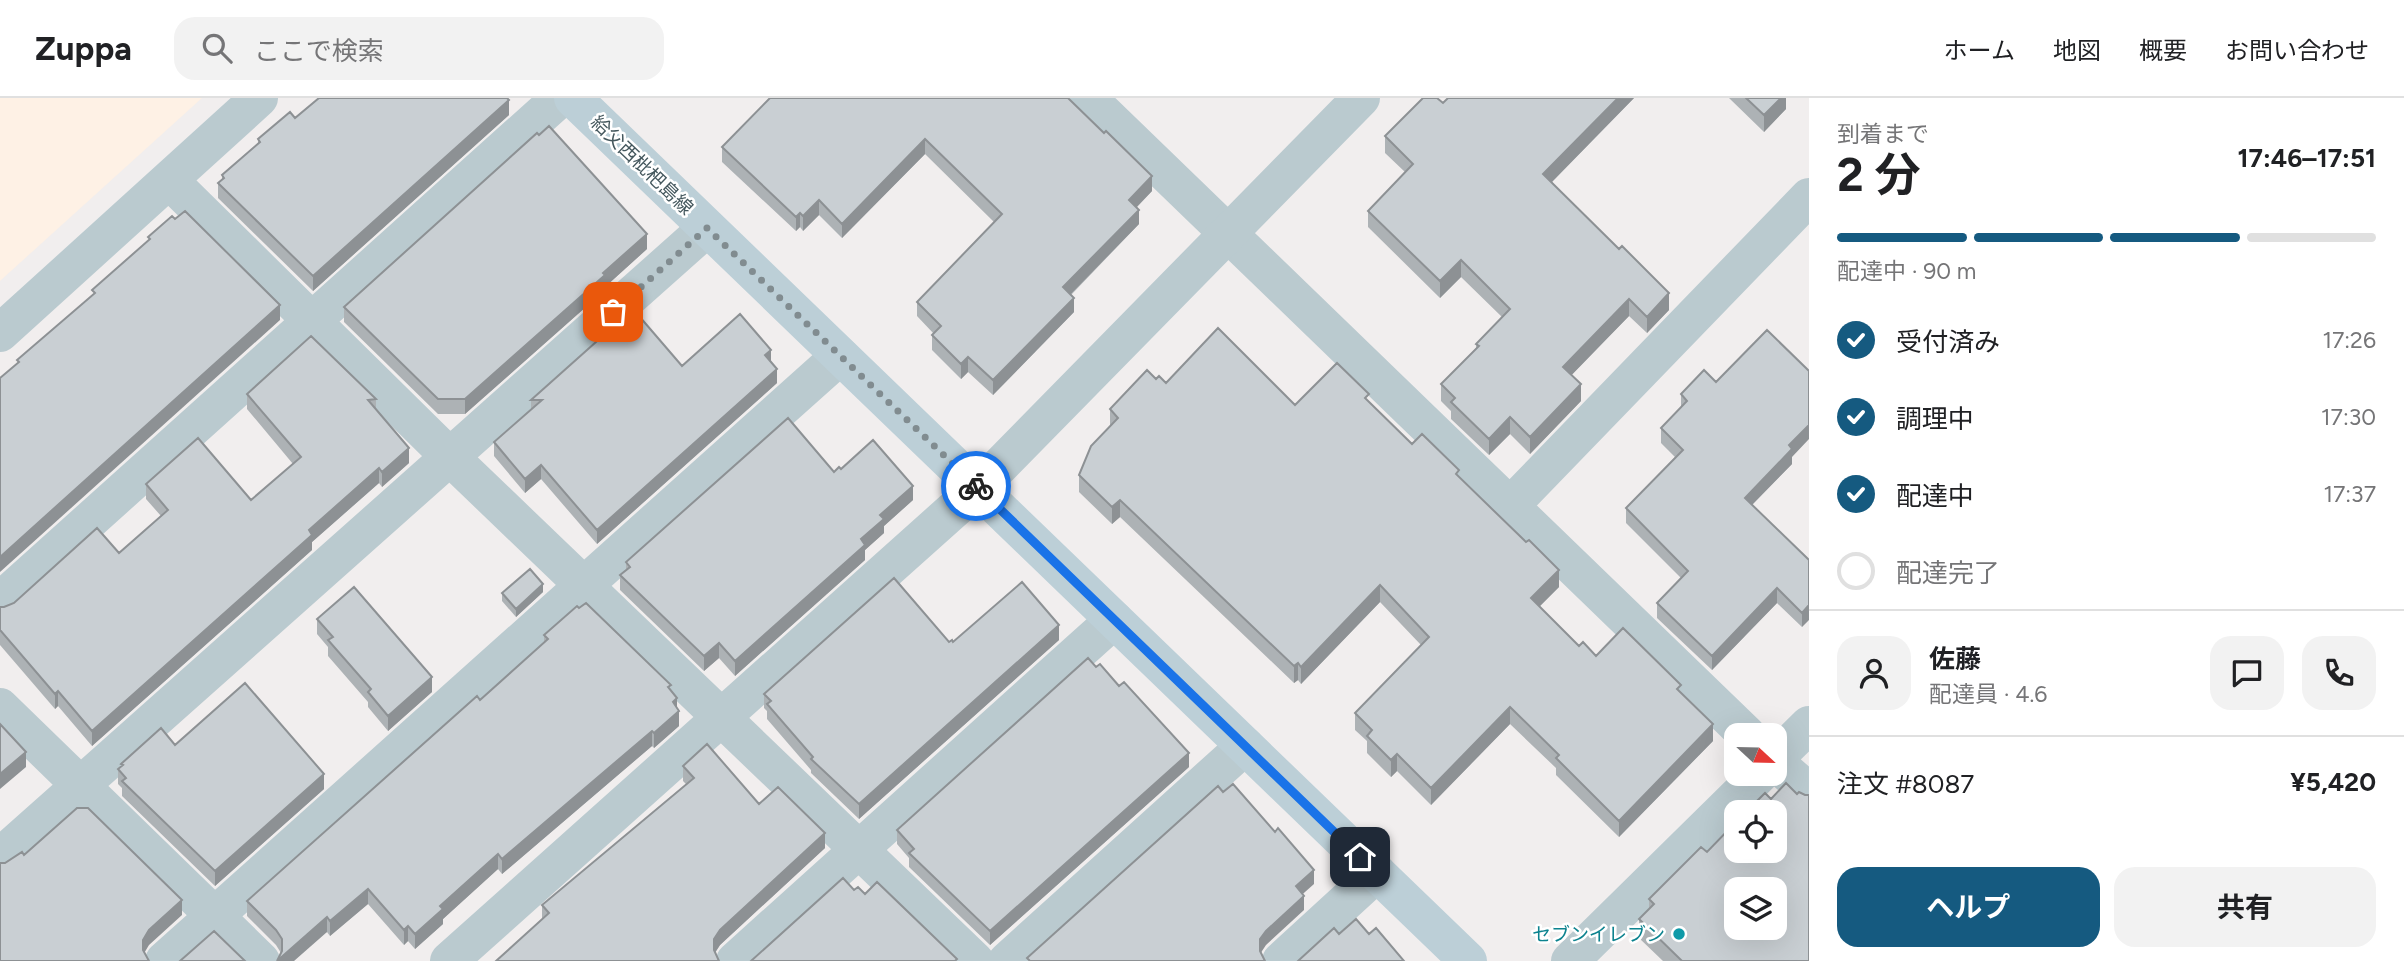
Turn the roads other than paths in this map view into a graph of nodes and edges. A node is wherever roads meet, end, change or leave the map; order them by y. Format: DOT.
graph roads {
  1 [pos="259,98"];
  2 [pos="560,98"];
  3 [pos="573,98"];
  4 [pos="1088,98"];
  5 [pos="1361,98"];
  6 [pos="169,180"];
  7 [pos="1809,197"];
  8 [pos="707,228"];
  9 [pos="1228,233"];
  10 [pos="312,321"];
  11 [pos="0,333"];
  12 [pos="840,355"];
  13 [pos="450,457"];
  14 [pos="978,488"];
  15 [pos="1510,506"];
  16 [pos="584,584"];
  17 [pos="0,601"];
  18 [pos="1114,620"];
  19 [pos="0,707"];
  20 [pos="721,717"];
  21 [pos="1735,723"];
  22 [pos="1809,725"];
  23 [pos="1245,746"];
  24 [pos="1787,747"];
  25 [pos="1787,772"];
  26 [pos="81,785"];
  27 [pos="1748,786"];
  28 [pos="1809,792"];
  29 [pos="859,850"];
  30 [pos="0,857"];
  31 [pos="1377,873"];
  32 [pos="214,916"];
  33 [pos="164,961"];
  34 [pos="261,961"];
  35 [pos="449,961"];
  36 [pos="735,961"];
  37 [pos="975,961"];
  38 [pos="1007,961"];
  39 [pos="1280,961"];
  40 [pos="1468,961"];
  41 [pos="1570,961"];
  1 -- 6 [label="street"];
  2 -- 10 [label="street"];
  3 -- 8 [label="main road, 給父西枇杷島線"];
  4 -- 9 [label="street"];
  5 -- 9 [label="street"];
  6 -- 10 [label="street"];
  6 -- 11 [label="street"];
  7 -- 15 [label="street"];
  8 -- 12 [label="main road, 給父西枇杷島線"];
  8 -- 13 [label="street"];
  9 -- 14 [label="street"];
  9 -- 15 [label="street"];
  10 -- 13 [label="street"];
  10 -- 17 [label="street"];
  12 -- 14 [label="main road, 給父西枇杷島線"];
  12 -- 16 [label="street"];
  13 -- 16 [label="street"];
  13 -- 26 [label="street"];
  14 -- 18 [label="main road, 給父西枇杷島線"];
  14 -- 20 [label="street"];
  15 -- 21 [label="street"];
  16 -- 20 [label="street"];
  16 -- 32 [label="street"];
  18 -- 23 [label="main road, 給父西枇杷島線"];
  18 -- 29 [label="street"];
  19 -- 26 [label="street"];
  20 -- 29 [label="street"];
  20 -- 35 [label="street"];
  22 -- 24 [label="street"];
  23 -- 31 [label="main road, 給父西枇杷島線"];
  23 -- 38 [label="street"];
  25 -- 28 [label="street"];
  26 -- 30 [label="street"];
  26 -- 32 [label="street"];
  27 -- 41 [label="street"];
  29 -- 36 [label="street"];
  29 -- 37 [label="street"];
  31 -- 39 [label="street"];
  31 -- 40 [label="main road, 給父西枇杷島線"];
  32 -- 33 [label="street"];
  32 -- 34 [label="street"];
}
